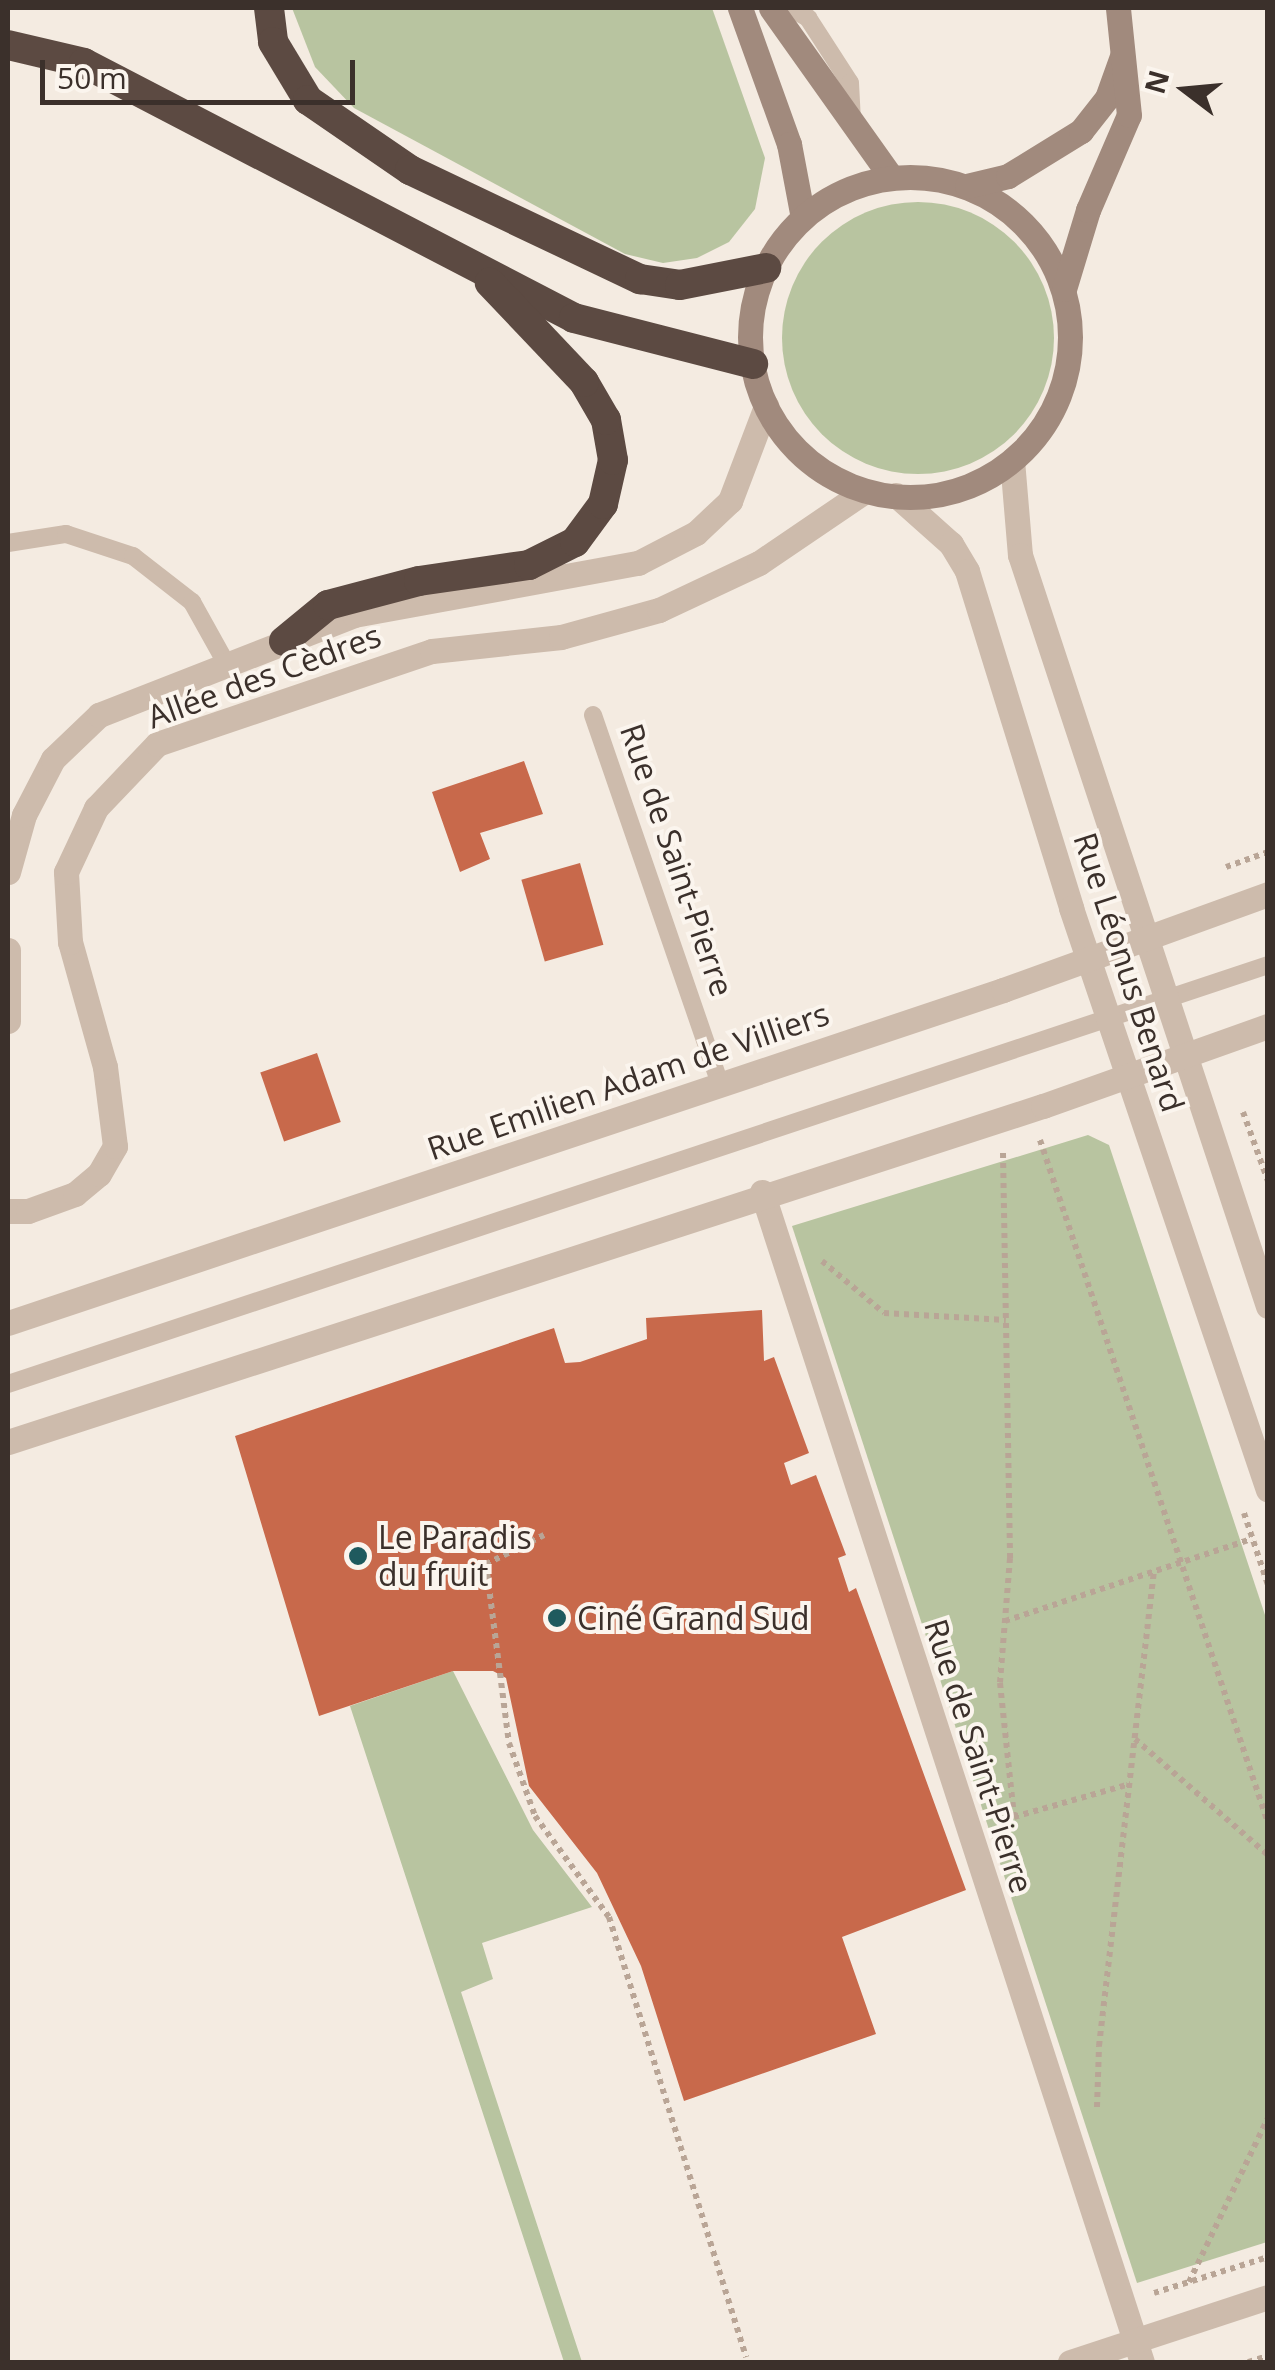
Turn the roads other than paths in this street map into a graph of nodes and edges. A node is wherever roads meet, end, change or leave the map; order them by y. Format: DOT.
graph roads {
  1 [pos="269,8"];
  2 [pos="740,8"];
  3 [pos="772,8"];
  4 [pos="790,8"];
  5 [pos="1118,8"];
  6 [pos="1132,8"];
  7 [pos="1125,37"];
  8 [pos="8,44"];
  9 [pos="853,127"];
  10 [pos="892,177"];
  11 [pos="967,186"];
  12 [pos="803,218"];
  13 [pos="470,263"];
  14 [pos="766,268"];
  15 [pos="1064,289"];
  16 [pos="753,364"];
  17 [pos="766,406"];
  18 [pos="1012,460"];
  19 [pos="865,490"];
  20 [pos="896,496"];
  21 [pos="8,543"];
  22 [pos="284,641"];
  23 [pos="226,663"];
  24 [pos="593,715"];
  25 [pos="8,872"];
  26 [pos="1268,894"];
  27 [pos="1148,932"];
  28 [pos="8,950"];
  29 [pos="1087,956"];
  30 [pos="1268,965"];
  31 [pos="1167,998"];
  32 [pos="1108,1018"];
  33 [pos="8,1021"];
  34 [pos="1268,1026"];
  35 [pos="1183,1055"];
  36 [pos="1129,1076"];
  37 [pos="720,1083"];
  38 [pos="762,1192"];
  39 [pos="8,1211"];
  40 [pos="1268,1306"];
  41 [pos="8,1323"];
  42 [pos="8,1384"];
  43 [pos="8,1442"];
  44 [pos="1268,1490"];
  45 [pos="1268,2297"];
  46 [pos="1138,2352"];
  47 [pos="1070,2362"];
  1 -- 14 [label="highway"];
  2 -- 12 [label="main road"];
  3 -- 9 [label="main road"];
  4 -- 9 [label="lane"];
  5 -- 7 [label="main road"];
  6 -- 7 [label="lane"];
  7 -- 11 [label="main road"];
  7 -- 15 [label="main road"];
  8 -- 13 [label="highway"];
  9 -- 10 [label="main road"];
  10 -- 11 [label="main road"];
  10 -- 12 [label="main road"];
  11 -- 15 [label="main road"];
  12 -- 14 [label="main road"];
  13 -- 16 [label="highway"];
  13 -- 22 [label="highway"];
  14 -- 16 [label="main road"];
  15 -- 18 [label="main road"];
  16 -- 17 [label="main road"];
  17 -- 19 [label="main road"];
  17 -- 22 [label="street, Allée des Cèdres"];
  18 -- 20 [label="main road"];
  18 -- 27 [label="street, Rue Léonus Benard"];
  19 -- 20 [label="main road"];
  19 -- 39 [label="street, Allée des Cèdres"];
  20 -- 29 [label="street, Rue Léonus Benard"];
  21 -- 23 [label="lane"];
  22 -- 23 [label="street, Allée des Cèdres"];
  23 -- 25 [label="street, Allée des Cèdres"];
  24 -- 37 [label="lane, Rue de Saint-Pierre"];
  26 -- 27 [label="street, Rue Emilien Adam de Villiers"];
  27 -- 29 [label="street, Rue Emilien Adam de Villiers"];
  27 -- 31 [label="street, Rue Léonus Benard"];
  28 -- 33 [label="street"];
  29 -- 32 [label="street, Rue Léonus Benard"];
  29 -- 37 [label="street, Rue Emilien Adam de Villiers"];
  30 -- 31 [label="lane"];
  31 -- 32 [label="lane"];
  31 -- 35 [label="street, Rue Léonus Benard"];
  32 -- 36 [label="street, Rue Léonus Benard"];
  32 -- 42 [label="lane"];
  34 -- 35 [label="street"];
  35 -- 36 [label="street"];
  35 -- 40 [label="street, Rue Léonus Benard"];
  36 -- 38 [label="street"];
  36 -- 44 [label="street, Rue Léonus Benard"];
  37 -- 41 [label="street, Rue Emilien Adam de Villiers"];
  38 -- 43 [label="street"];
  38 -- 46 [label="street, Rue de Saint-Pierre"];
  45 -- 46 [label="street"];
  46 -- 47 [label="street"];
}
